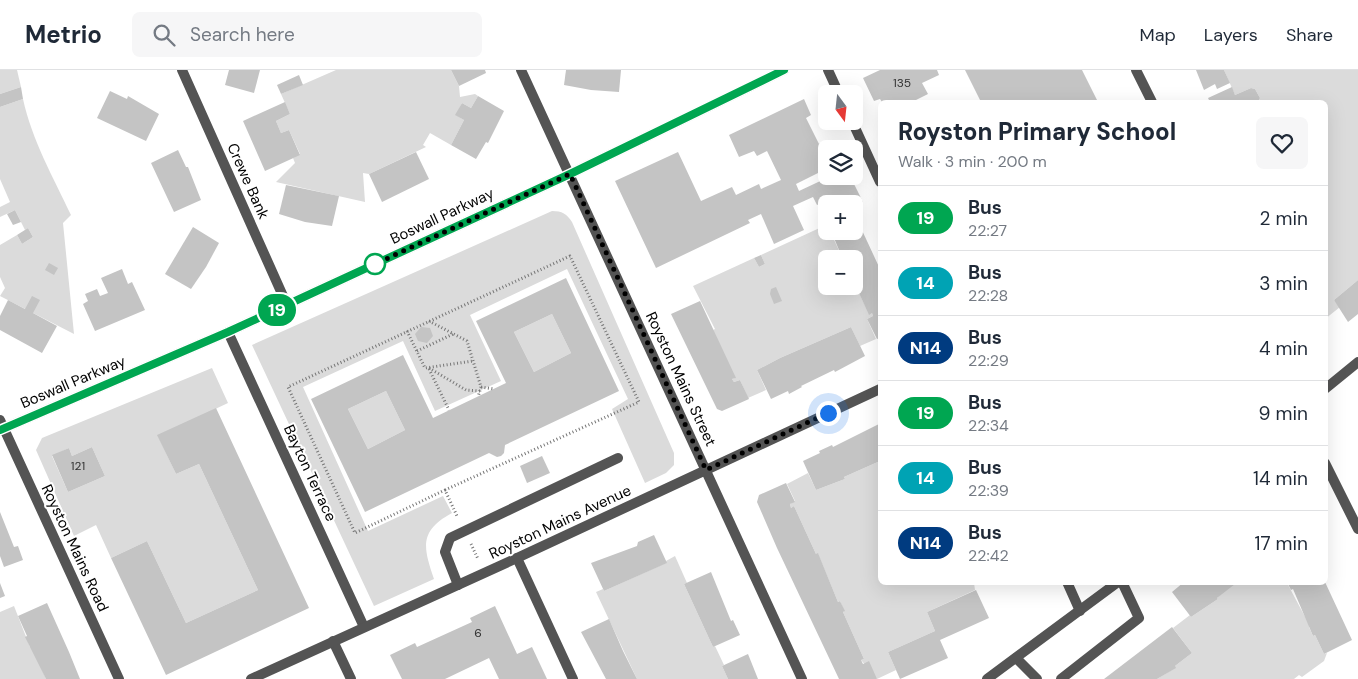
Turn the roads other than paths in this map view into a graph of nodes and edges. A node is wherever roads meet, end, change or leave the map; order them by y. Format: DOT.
graph roads {
  1 [pos="182,70"];
  2 [pos="521,70"];
  3 [pos="784,70"];
  4 [pos="828,70"];
  5 [pos="1136,70"];
  6 [pos="835,85"];
  7 [pos="1151,100"];
  8 [pos="856,130"];
  9 [pos="570,174"];
  10 [pos="878,178"];
  11 [pos="287,305"];
  12 [pos="228,332"];
  13 [pos="1358,362"];
  14 [pos="1328,387"];
  15 [pos="878,390"];
  16 [pos="1,426"];
  17 [pos="618,458"];
  18 [pos="1328,469"];
  19 [pos="706,470"];
  20 [pos="1358,529"];
  21 [pos="517,558"];
  22 [pos="458,585"];
  23 [pos="1068,585"];
  24 [pos="1114,585"];
  25 [pos="1123,585"];
  26 [pos="1080,611"];
  27 [pos="364,627"];
  28 [pos="333,641"];
  29 [pos="1016,658"];
  30 [pos="119,679"];
  31 [pos="251,679"];
  32 [pos="351,679"];
  33 [pos="573,679"];
  34 [pos="802,679"];
  35 [pos="987,679"];
  36 [pos="1037,679"];
  37 [pos="1061,679"];
  1 -- 11 [label="street, Crewe Bank"];
  2 -- 9 [label="street, Royston Mains Street"];
  3 -- 9 [label="street, Boswall Parkway"];
  4 -- 6 [label="street"];
  5 -- 7 [label="street"];
  8 -- 10 [label="street"];
  9 -- 11 [label="street, Boswall Parkway"];
  9 -- 19 [label="street, Royston Mains Street"];
  11 -- 12 [label="street, Boswall Parkway"];
  12 -- 16 [label="street, Boswall Parkway"];
  12 -- 27 [label="street, Bayton Terrace"];
  13 -- 14 [label="street"];
  15 -- 19 [label="street, Royston Mains Avenue"];
  16 -- 30 [label="street, Royston Mains Road"];
  17 -- 22 [label="street"];
  18 -- 20 [label="street"];
  19 -- 21 [label="street, Royston Mains Avenue"];
  19 -- 34 [label="street, Royston Mains Street"];
  21 -- 22 [label="street, Royston Mains Avenue"];
  21 -- 33 [label="street"];
  22 -- 27 [label="street, Royston Mains Avenue"];
  23 -- 26 [label="street"];
  24 -- 26 [label="street"];
  25 -- 37 [label="street"];
  26 -- 29 [label="street"];
  27 -- 28 [label="street, Royston Mains Avenue"];
  28 -- 31 [label="street, Royston Mains Avenue"];
  28 -- 32 [label="street"];
  29 -- 35 [label="street"];
  29 -- 36 [label="street"];
}
